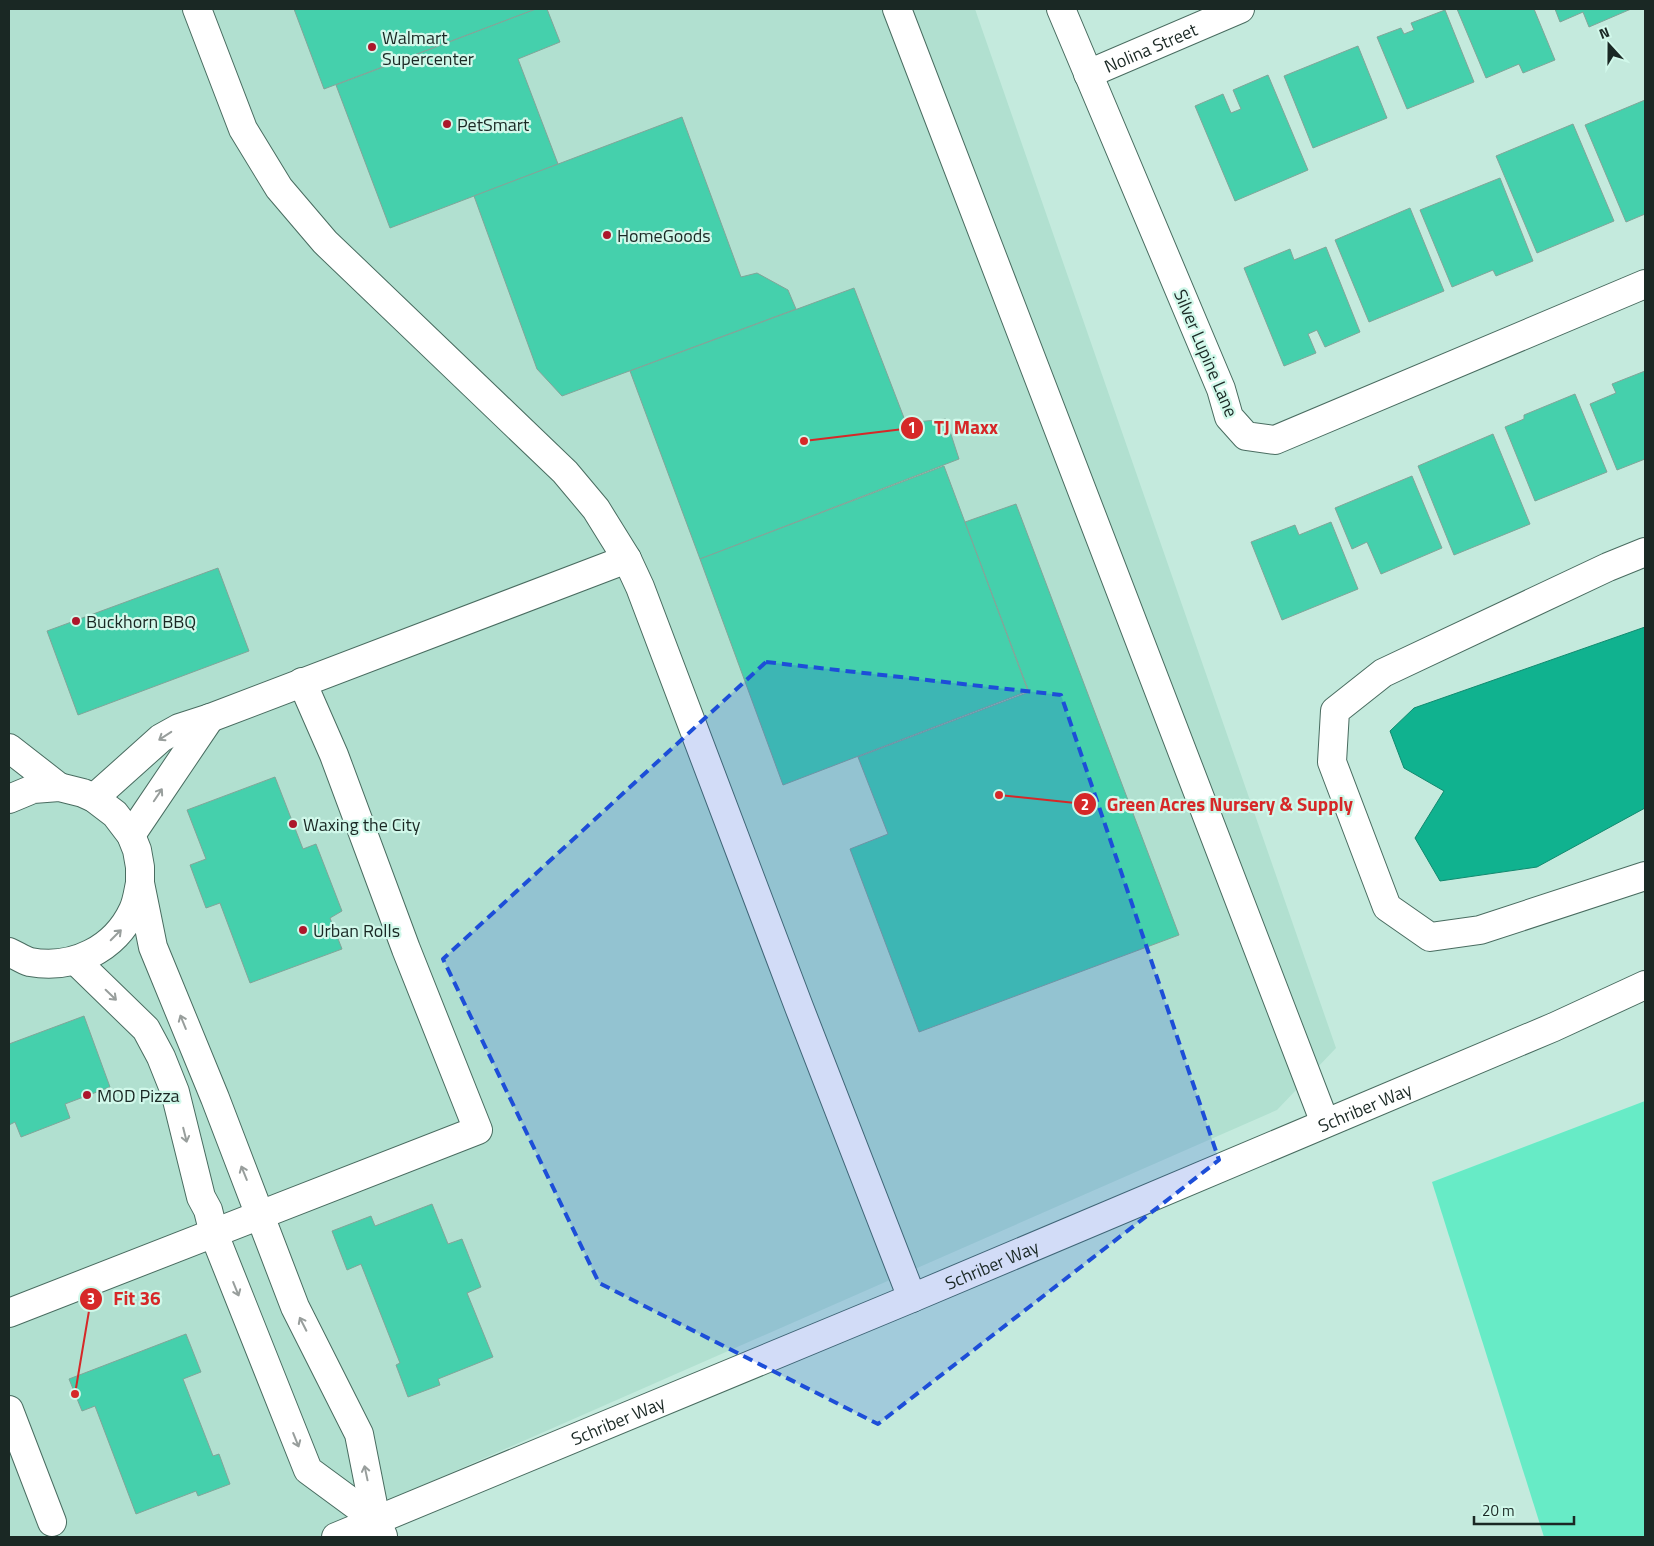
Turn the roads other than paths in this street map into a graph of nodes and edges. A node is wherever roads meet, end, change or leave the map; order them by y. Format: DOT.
graph roads {
  1 [pos="197,9"];
  2 [pos="897,9"];
  3 [pos="1061,9"];
  4 [pos="1240,9"];
  5 [pos="1088,74"];
  6 [pos="1645,284"];
  7 [pos="1645,552"];
  8 [pos="627,559"];
  9 [pos="302,682"];
  10 [pos="210,718"];
  11 [pos="9,748"];
  12 [pos="60,787"];
  13 [pos="9,798"];
  14 [pos="94,798"];
  15 [pos="131,835"];
  16 [pos="1645,876"];
  17 [pos="140,883"];
  18 [pos="76,961"];
  19 [pos="15,962"];
  20 [pos="1645,985"];
  21 [pos="1324,1123"];
  22 [pos="260,1215"];
  23 [pos="214,1234"];
  24 [pos="912,1298"];
  25 [pos="9,1313"];
  26 [pos="9,1410"];
  27 [pos="52,1522"];
  28 [pos="380,1529"];
  29 [pos="336,1537"];
  1 -- 8 [label="street"];
  2 -- 21 [label="street"];
  3 -- 5 [label="street, Silver Lupine Lane"];
  4 -- 5 [label="street, Nolina Street"];
  5 -- 6 [label="street, Silver Lupine Lane"];
  7 -- 16 [label="street"];
  8 -- 9 [label="street"];
  8 -- 24 [label="street"];
  9 -- 10 [label="street"];
  9 -- 22 [label="street"];
  10 -- 14 [label="street, one-way"];
  15 -- 10 [label="street, one-way"];
  11 -- 12 [label="street"];
  12 -- 13 [label="street"];
  12 -- 14 [label="street"];
  14 -- 15 [label="street"];
  15 -- 17 [label="street"];
  18 -- 17 [label="street, one-way"];
  22 -- 17 [label="street, one-way"];
  18 -- 19 [label="street"];
  18 -- 23 [label="street, one-way"];
  20 -- 21 [label="street, Schriber Way"];
  21 -- 24 [label="street, Schriber Way"];
  22 -- 23 [label="street"];
  28 -- 22 [label="street, one-way"];
  23 -- 25 [label="street"];
  23 -- 28 [label="street, one-way"];
  24 -- 28 [label="street, Schriber Way"];
  26 -- 27 [label="street"];
  28 -- 29 [label="street, Schriber Way"];
}
